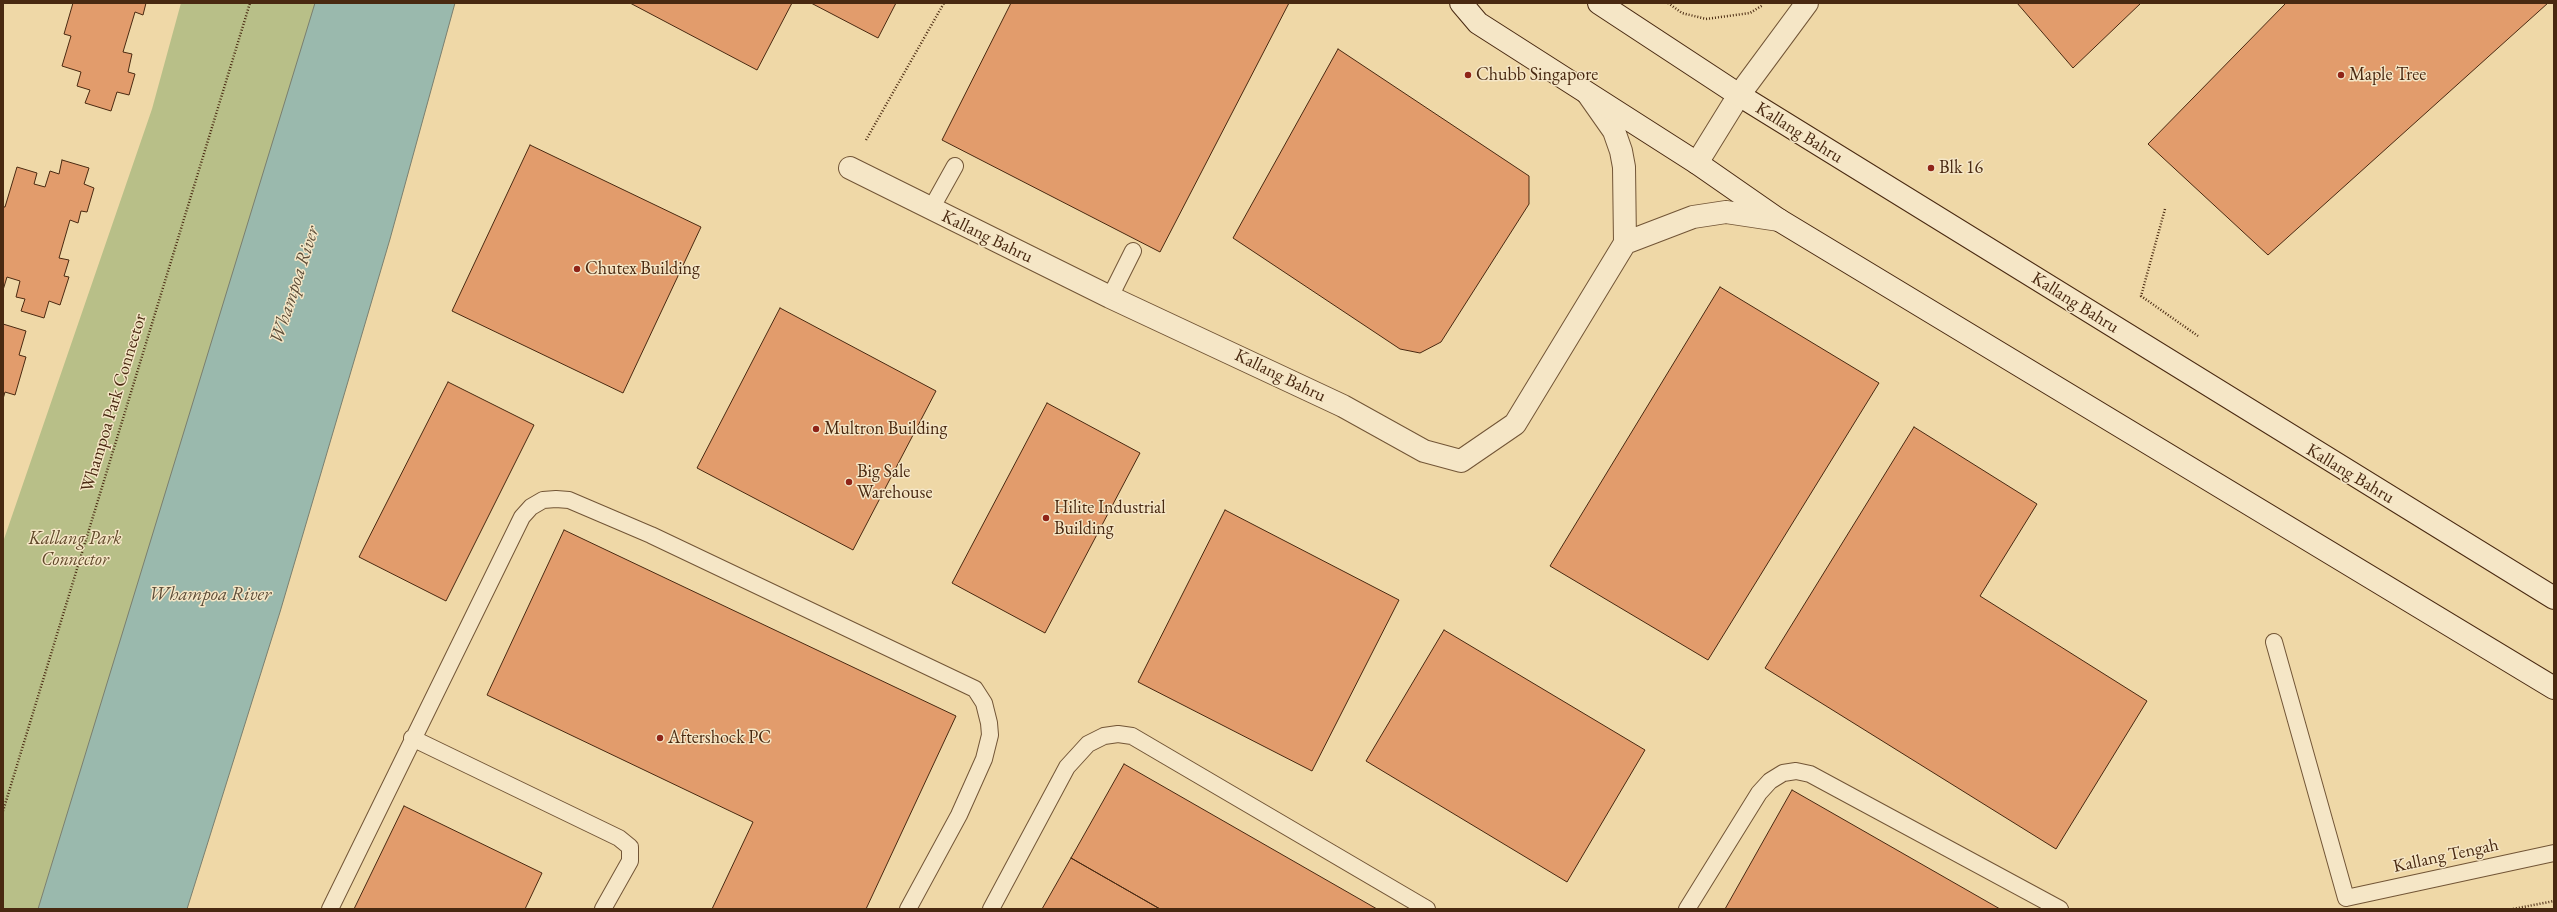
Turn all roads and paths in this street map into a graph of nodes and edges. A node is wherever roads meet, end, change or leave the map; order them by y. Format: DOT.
graph roads {
  1 [pos="250,3"];
  2 [pos="944,3"];
  3 [pos="1460,3"];
  4 [pos="1599,3"];
  5 [pos="1668,3"];
  6 [pos="1766,3"];
  7 [pos="1807,3"];
  8 [pos="1588,94"];
  9 [pos="1739,95"];
  10 [pos="1697,163"];
  11 [pos="955,166"];
  12 [pos="850,168"];
  13 [pos="931,209"];
  14 [pos="2165,209"];
  15 [pos="1780,220"];
  16 [pos="1625,243"];
  17 [pos="1133,250"];
  18 [pos="1110,298"];
  19 [pos="2198,336"];
  20 [pos="2554,598"];
  21 [pos="2274,642"];
  22 [pos="2554,688"];
  23 [pos="412,738"];
  24 [pos="3,811"];
  25 [pos="2554,852"];
  26 [pos="2554,901"];
  27 [pos="2342,904"];
  28 [pos="330,909"];
  29 [pos="603,909"];
  30 [pos="908,909"];
  31 [pos="990,909"];
  32 [pos="1427,909"];
  33 [pos="1687,909"];
  34 [pos="2060,909"];
  35 [pos="2513,909"];
  1 -- 24 [label="path, Whampoa Park Connector"];
  2 -- 12 [label="path"];
  3 -- 8 [label="main road"];
  4 -- 9 [label="main road, Kallang Bahru"];
  5 -- 6 [label="path"];
  7 -- 9 [label="main road"];
  8 -- 10 [label="main road"];
  8 -- 16 [label="main road"];
  9 -- 10 [label="main road"];
  9 -- 20 [label="main road, Kallang Bahru"];
  10 -- 15 [label="main road"];
  11 -- 13 [label="lane"];
  12 -- 13 [label="main road, Kallang Bahru"];
  13 -- 18 [label="main road, Kallang Bahru"];
  14 -- 19 [label="path"];
  15 -- 16 [label="main road"];
  15 -- 22 [label="main road"];
  16 -- 18 [label="main road, Kallang Bahru"];
  17 -- 18 [label="lane"];
  21 -- 27 [label="lane"];
  23 -- 28 [label="lane"];
  23 -- 29 [label="lane"];
  23 -- 30 [label="lane"];
  25 -- 27 [label="lane, Kallang Tengah"];
  26 -- 35 [label="path"];
  31 -- 32 [label="lane"];
  33 -- 34 [label="lane"];
}
